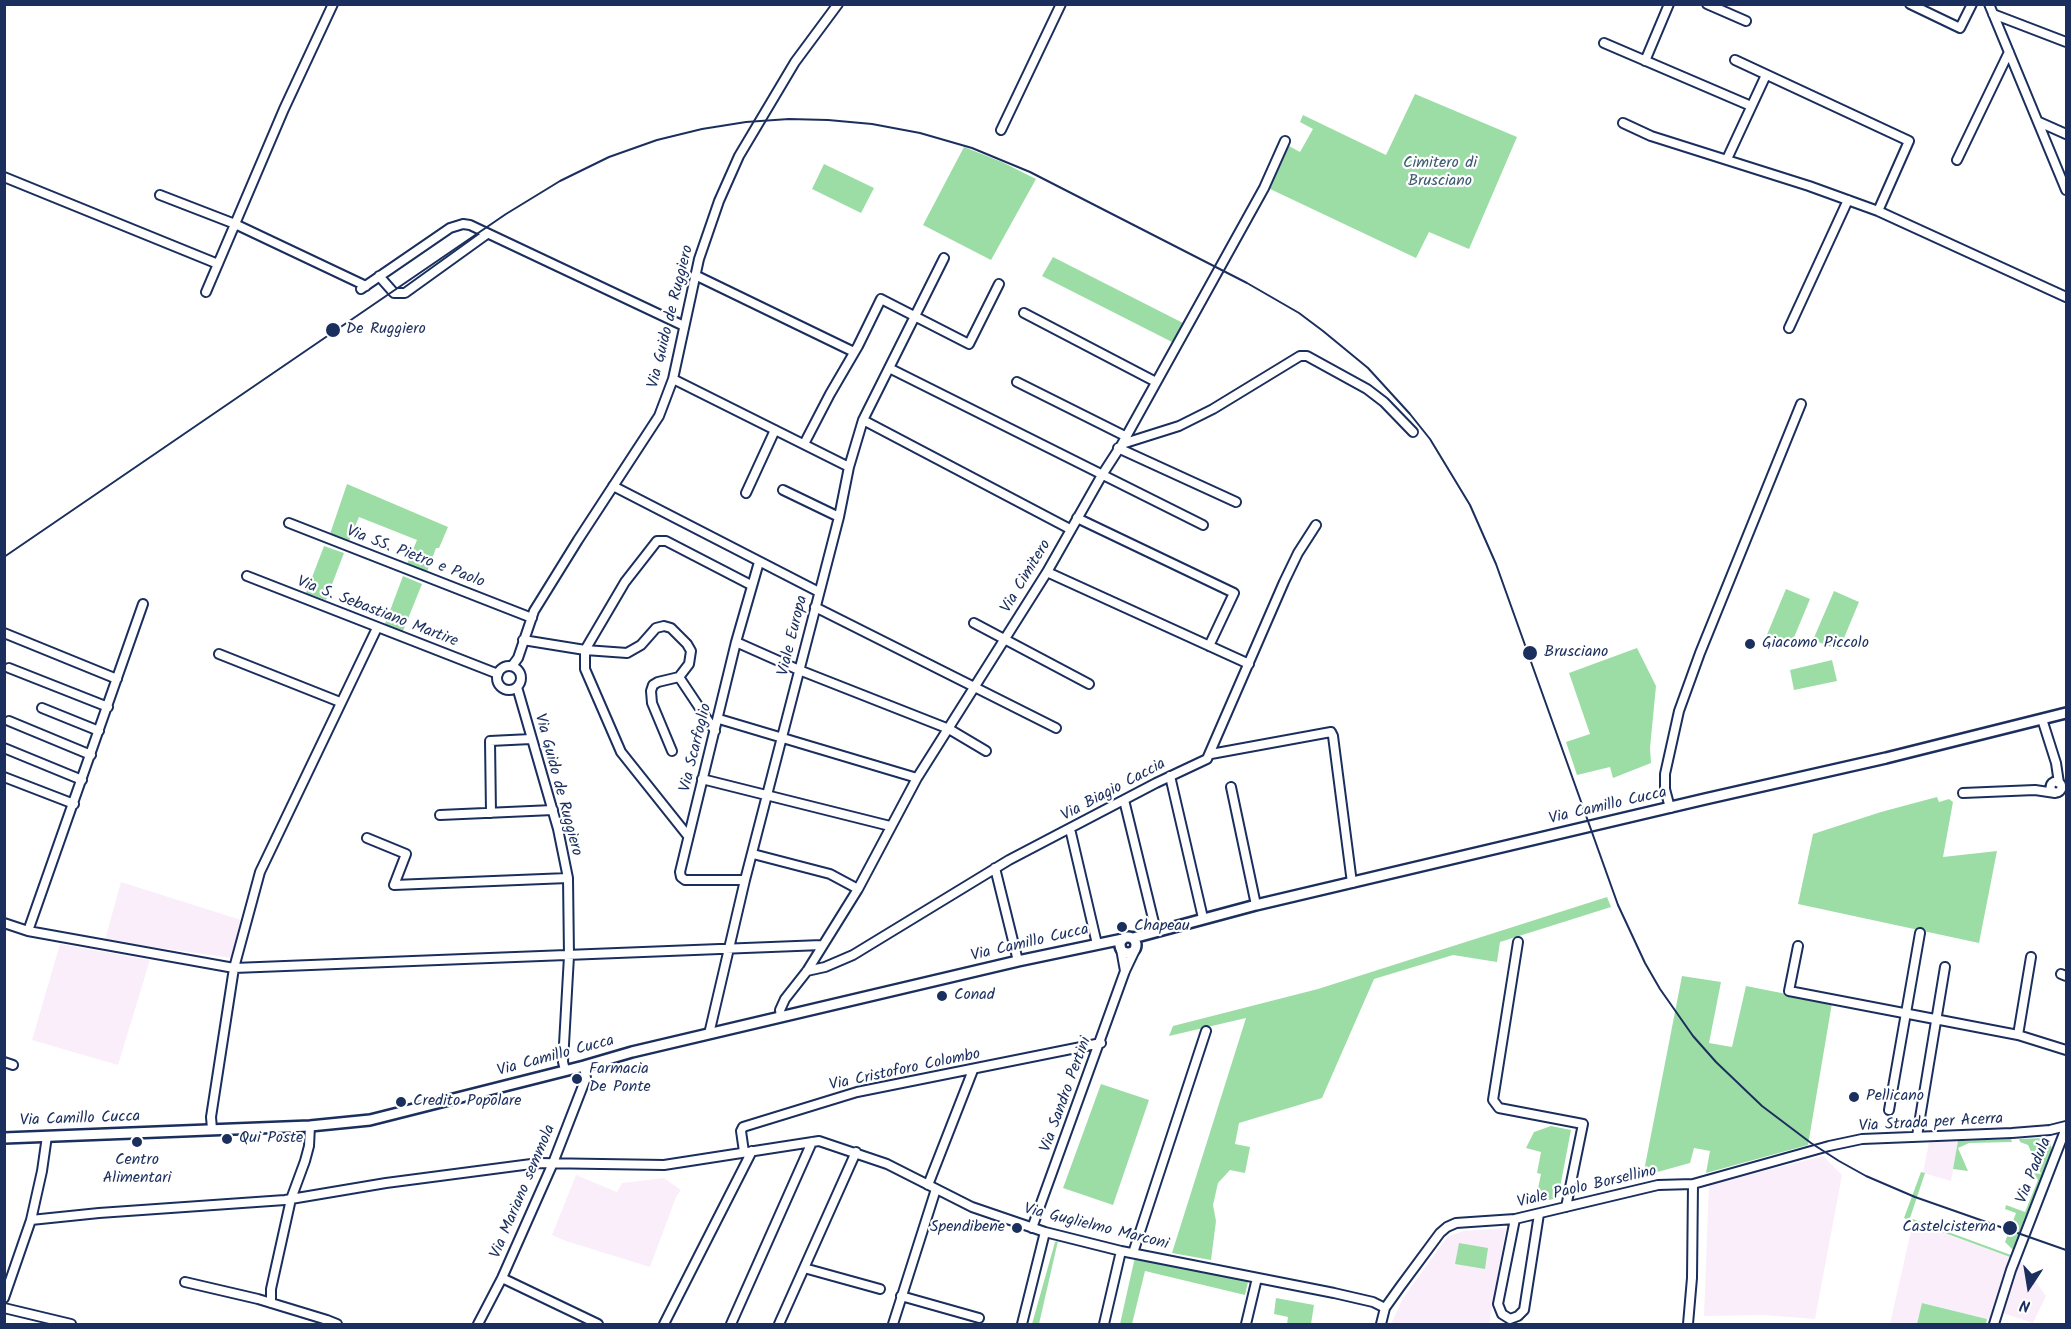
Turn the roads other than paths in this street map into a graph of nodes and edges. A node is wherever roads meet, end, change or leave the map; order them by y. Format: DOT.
graph roads {
  1 [pos="333,4"];
  2 [pos="838,4"];
  3 [pos="1061,4"];
  4 [pos="1669,4"];
  5 [pos="1707,4"];
  6 [pos="1910,4"];
  7 [pos="1972,4"];
  8 [pos="1989,4"];
  9 [pos="1993,14"];
  10 [pos="1746,21"];
  11 [pos="2067,42"];
  12 [pos="1604,43"];
  13 [pos="2009,52"];
  14 [pos="1735,60"];
  15 [pos="1645,61"];
  16 [pos="1766,75"];
  17 [pos="1751,106"];
  18 [pos="2039,122"];
  19 [pos="1623,123"];
  20 [pos="1000,130"];
  21 [pos="2067,134"];
  22 [pos="1285,141"];
  23 [pos="1727,159"];
  24 [pos="1958,160"];
  25 [pos="4,177"];
  26 [pos="2067,190"];
  27 [pos="160,195"];
  28 [pos="1848,200"];
  29 [pos="1878,211"];
  30 [pos="235,224"];
  31 [pos="488,234"];
  32 [pos="944,258"];
  33 [pos="218,264"];
  34 [pos="695,274"];
  35 [pos="379,276"];
  36 [pos="999,284"];
  37 [pos="206,292"];
  38 [pos="2067,297"];
  39 [pos="1024,313"];
  40 [pos="915,316"];
  41 [pos="684,326"];
  42 [pos="1789,328"];
  43 [pos="854,352"];
  44 [pos="889,368"];
  45 [pos="673,379"];
  46 [pos="1017,382"];
  47 [pos="1156,382"];
  48 [pos="1801,404"];
  49 [pos="863,420"];
  50 [pos="775,430"];
  51 [pos="1413,432"];
  52 [pos="1125,436"];
  53 [pos="804,444"];
  54 [pos="1120,446"];
  55 [pos="849,467"];
  56 [pos="1102,475"];
  57 [pos="613,486"];
  58 [pos="783,490"];
  59 [pos="746,493"];
  60 [pos="1236,502"];
  61 [pos="838,517"];
  62 [pos="1077,518"];
  63 [pos="289,523"];
  64 [pos="1203,525"];
  65 [pos="1316,525"];
  66 [pos="1070,529"];
  67 [pos="759,562"];
  68 [pos="1047,572"];
  69 [pos="247,576"];
  70 [pos="751,585"];
  71 [pos="819,592"];
  72 [pos="144,604"];
  73 [pos="815,607"];
  74 [pos="532,618"];
  75 [pos="974,622"];
  76 [pos="377,628"];
  77 [pos="4,633"];
  78 [pos="1004,639"];
  79 [pos="524,640"];
  80 [pos="736,642"];
  81 [pos="1209,646"];
  82 [pos="585,650"];
  83 [pos="219,654"];
  84 [pos="1249,664"];
  85 [pos="512,666"];
  86 [pos="9,668"];
  87 [pos="799,670"];
  88 [pos="498,674"];
  89 [pos="679,677"];
  90 [pos="117,679"];
  91 [pos="1089,684"];
  92 [pos="517,687"];
  93 [pos="976,687"];
  94 [pos="340,702"];
  95 [pos="108,707"];
  96 [pos="42,708"];
  97 [pos="2067,713"];
  98 [pos="718,719"];
  99 [pos="2042,719"];
  100 [pos="9,721"];
  101 [pos="1056,728"];
  102 [pos="949,729"];
  103 [pos="99,731"];
  104 [pos="716,731"];
  105 [pos="782,737"];
  106 [pos="531,739"];
  107 [pos="4,748"];
  108 [pos="672,751"];
  109 [pos="986,751"];
  110 [pos="1210,754"];
  111 [pos="91,755"];
  112 [pos="1170,776"];
  113 [pos="4,777"];
  114 [pos="917,778"];
  115 [pos="702,779"];
  116 [pos="82,780"];
  117 [pos="1231,787"];
  118 [pos="2058,788"];
  119 [pos="1963,793"];
  120 [pos="768,795"];
  121 [pos="1124,800"];
  122 [pos="74,804"];
  123 [pos="1670,808"];
  124 [pos="553,810"];
  125 [pos="491,813"];
  126 [pos="440,815"];
  127 [pos="890,826"];
  128 [pos="1071,833"];
  129 [pos="688,837"];
  130 [pos="367,838"];
  131 [pos="753,854"];
  132 [pos="995,868"];
  133 [pos="568,878"];
  134 [pos="746,880"];
  135 [pos="1352,883"];
  136 [pos="858,889"];
  137 [pos="1256,905"];
  138 [pos="1203,918"];
  139 [pos="4,923"];
  140 [pos="28,931"];
  141 [pos="1156,931"];
  142 [pos="1920,933"];
  143 [pos="1518,942"];
  144 [pos="1097,944"];
  145 [pos="822,945"];
  146 [pos="1128,945"];
  147 [pos="1798,946"];
  148 [pos="730,947"];
  149 [pos="569,956"];
  150 [pos="2031,957"];
  151 [pos="1018,961"];
  152 [pos="1945,967"];
  153 [pos="234,968"];
  154 [pos="807,971"];
  155 [pos="1125,971"];
  156 [pos="1906,1014"];
  157 [pos="781,1017"];
  158 [pos="1936,1020"];
  159 [pos="1206,1031"];
  160 [pos="709,1034"];
  161 [pos="2018,1035"];
  162 [pos="1101,1043"];
  163 [pos="2067,1050"];
  164 [pos="4,1062"];
  165 [pos="13,1065"];
  166 [pos="584,1066"];
  167 [pos="565,1070"];
  168 [pos="973,1070"];
  169 [pos="1889,1110"];
  170 [pos="310,1126"];
  171 [pos="2067,1127"];
  172 [pos="212,1130"];
  173 [pos="47,1136"];
  174 [pos="1917,1136"];
  175 [pos="4,1138"];
  176 [pos="812,1142"];
  177 [pos="748,1151"];
  178 [pos="856,1152"];
  179 [pos="552,1163"];
  180 [pos="1693,1184"];
  181 [pos="928,1185"];
  182 [pos="936,1190"];
  183 [pos="291,1199"];
  184 [pos="1566,1207"];
  185 [pos="1539,1214"];
  186 [pos="1515,1218"];
  187 [pos="31,1220"];
  188 [pos="1032,1228"];
  189 [pos="1045,1232"];
  190 [pos="1121,1251"];
  191 [pos="1133,1253"];
  192 [pos="804,1268"];
  193 [pos="502,1278"];
  194 [pos="1257,1278"];
  195 [pos="185,1282"];
  196 [pos="880,1289"];
  197 [pos="901,1296"];
  198 [pos="4,1298"];
  199 [pos="271,1303"];
  200 [pos="4,1308"];
  201 [pos="1385,1308"];
  202 [pos="979,1318"];
  203 [pos="66,1324"];
  204 [pos="337,1324"];
  205 [pos="478,1324"];
  206 [pos="598,1324"];
  207 [pos="664,1324"];
  208 [pos="731,1324"];
  209 [pos="778,1324"];
  210 [pos="893,1324"];
  211 [pos="1022,1324"];
  212 [pos="1104,1324"];
  213 [pos="1246,1324"];
  214 [pos="1381,1324"];
  215 [pos="1688,1324"];
  216 [pos="1994,1324"];
  1 -- 30 [label="street"];
  2 -- 34 [label="street, Via Guido de Ruggiero"];
  3 -- 20 [label="street"];
  4 -- 15 [label="street"];
  5 -- 10 [label="street"];
  6 -- 7 [label="street"];
  8 -- 9 [label="street"];
  9 -- 11 [label="street"];
  9 -- 13 [label="street"];
  12 -- 15 [label="street"];
  13 -- 18 [label="street"];
  13 -- 24 [label="street"];
  14 -- 16 [label="street"];
  15 -- 17 [label="street"];
  16 -- 17 [label="street"];
  16 -- 29 [label="street"];
  17 -- 23 [label="street"];
  18 -- 21 [label="street"];
  18 -- 26 [label="street"];
  19 -- 23 [label="street"];
  22 -- 47 [label="street, Via Cimitero"];
  23 -- 28 [label="street"];
  25 -- 33 [label="street"];
  27 -- 30 [label="street"];
  28 -- 29 [label="street"];
  28 -- 42 [label="street"];
  29 -- 38 [label="street"];
  30 -- 33 [label="street"];
  30 -- 35 [label="street"];
  31 -- 35 [label="street"];
  31 -- 35 [label="street"];
  31 -- 41 [label="street"];
  32 -- 40 [label="street, Viale Europa"];
  33 -- 37 [label="street"];
  34 -- 41 [label="street, Via Guido de Ruggiero"];
  34 -- 43 [label="street"];
  36 -- 40 [label="street"];
  39 -- 47 [label="street"];
  40 -- 43 [label="street"];
  40 -- 44 [label="street, Viale Europa"];
  41 -- 45 [label="street, Via Guido de Ruggiero"];
  43 -- 53 [label="street"];
  44 -- 49 [label="street, Viale Europa"];
  44 -- 56 [label="street"];
  45 -- 50 [label="street"];
  45 -- 57 [label="street, Via Guido de Ruggiero"];
  46 -- 52 [label="street"];
  47 -- 52 [label="street, Via Cimitero"];
  48 -- 123 [label="street"];
  49 -- 55 [label="street, Viale Europa"];
  49 -- 66 [label="street"];
  50 -- 53 [label="street"];
  50 -- 59 [label="street"];
  51 -- 54 [label="street"];
  52 -- 54 [label="street, Via Cimitero"];
  53 -- 55 [label="street"];
  54 -- 56 [label="street, Via Cimitero"];
  54 -- 60 [label="street"];
  55 -- 61 [label="street, Viale Europa"];
  56 -- 62 [label="street, Via Cimitero"];
  56 -- 64 [label="street"];
  57 -- 67 [label="street"];
  57 -- 74 [label="street, Via Guido de Ruggiero"];
  58 -- 61 [label="street"];
  61 -- 71 [label="street, Viale Europa"];
  62 -- 66 [label="street, Via Cimitero"];
  62 -- 81 [label="street"];
  63 -- 74 [label="street, Via SS. Pietro e Paolo"];
  65 -- 84 [label="street"];
  66 -- 68 [label="street, Via Cimitero"];
  67 -- 70 [label="street, Via Scarfoglio"];
  67 -- 71 [label="street"];
  68 -- 78 [label="street, Via Cimitero"];
  68 -- 81 [label="street"];
  69 -- 76 [label="street, Via S. Sebastiano Martire"];
  70 -- 80 [label="street, Via Scarfoglio"];
  70 -- 82 [label="street"];
  71 -- 73 [label="street, Viale Europa"];
  72 -- 90 [label="street"];
  73 -- 87 [label="street, Viale Europa"];
  73 -- 93 [label="street"];
  74 -- 79 [label="street, Via Guido de Ruggiero"];
  75 -- 78 [label="street"];
  76 -- 88 [label="street, Via S. Sebastiano Martire"];
  76 -- 94 [label="street"];
  77 -- 90 [label="street"];
  78 -- 91 [label="street"];
  78 -- 93 [label="street, Via Cimitero"];
  79 -- 82 [label="street"];
  79 -- 85 [label="street, Via Guido de Ruggiero"];
  80 -- 87 [label="street"];
  80 -- 98 [label="street, Via Scarfoglio"];
  81 -- 84 [label="street"];
  82 -- 89 [label="street"];
  82 -- 129 [label="street"];
  83 -- 94 [label="street"];
  84 -- 110 [label="street"];
  85 -- 88 [label="street"];
  85 -- 92 [label="street"];
  86 -- 95 [label="street"];
  87 -- 102 [label="street"];
  87 -- 105 [label="street, Viale Europa"];
  88 -- 92 [label="street"];
  89 -- 104 [label="street"];
  89 -- 108 [label="street"];
  90 -- 95 [label="street"];
  92 -- 106 [label="street, Via Guido de Ruggiero"];
  93 -- 101 [label="street"];
  93 -- 102 [label="street, Via Cimitero"];
  94 -- 153 [label="street"];
  95 -- 103 [label="street"];
  96 -- 103 [label="street"];
  97 -- 99 [label="street, Via Camillo Cucca"];
  98 -- 104 [label="street, Via Scarfoglio"];
  98 -- 105 [label="street"];
  99 -- 118 [label="street"];
  99 -- 123 [label="street, Via Camillo Cucca"];
  100 -- 111 [label="street"];
  102 -- 109 [label="street"];
  102 -- 114 [label="street, Via Cimitero"];
  103 -- 111 [label="street"];
  104 -- 115 [label="street, Via Scarfoglio"];
  105 -- 114 [label="street"];
  105 -- 120 [label="street, Viale Europa"];
  106 -- 124 [label="street, Via Guido de Ruggiero"];
  106 -- 125 [label="street"];
  107 -- 116 [label="street"];
  110 -- 112 [label="street, Via Biagio Caccia"];
  110 -- 135 [label="street"];
  111 -- 116 [label="street"];
  112 -- 121 [label="street, Via Biagio Caccia"];
  112 -- 138 [label="street"];
  113 -- 122 [label="street"];
  114 -- 127 [label="street, Via Cimitero"];
  115 -- 120 [label="street"];
  115 -- 129 [label="street, Via Scarfoglio"];
  116 -- 122 [label="street"];
  117 -- 137 [label="street"];
  118 -- 119 [label="street"];
  120 -- 127 [label="street"];
  120 -- 131 [label="street, Viale Europa"];
  121 -- 132 [label="street, Via Biagio Caccia"];
  121 -- 141 [label="street"];
  122 -- 140 [label="street"];
  123 -- 135 [label="street, Via Camillo Cucca"];
  124 -- 125 [label="street"];
  124 -- 133 [label="street, Via Guido de Ruggiero"];
  125 -- 126 [label="street"];
  127 -- 136 [label="street, Via Cimitero"];
  128 -- 144 [label="street"];
  129 -- 134 [label="street, Via Scarfoglio"];
  130 -- 133 [label="street"];
  131 -- 134 [label="street, Viale Europa"];
  131 -- 136 [label="street"];
  132 -- 151 [label="street"];
  132 -- 154 [label="street, Via Biagio Caccia"];
  133 -- 149 [label="street, Via Guido de Ruggiero"];
  134 -- 148 [label="street, Viale Europa"];
  135 -- 137 [label="street, Via Camillo Cucca"];
  136 -- 145 [label="street, Via Cimitero"];
  137 -- 138 [label="street, Via Camillo Cucca"];
  138 -- 141 [label="street, Via Camillo Cucca"];
  139 -- 140 [label="street"];
  140 -- 153 [label="street"];
  141 -- 146 [label="street, Via Camillo Cucca"];
  142 -- 156 [label="street"];
  143 -- 184 [label="street"];
  144 -- 146 [label="street, Via Camillo Cucca"];
  144 -- 151 [label="street, Via Camillo Cucca"];
  145 -- 148 [label="street"];
  145 -- 154 [label="street, Via Cimitero"];
  146 -- 155 [label="street, Via Sandro Pertini"];
  146 -- 155 [label="street, Via Sandro Pertini"];
  147 -- 156 [label="street"];
  148 -- 149 [label="street"];
  148 -- 160 [label="street, Viale Europa"];
  149 -- 153 [label="street"];
  149 -- 167 [label="street, Via Guido de Ruggiero"];
  150 -- 161 [label="street"];
  151 -- 157 [label="street, Via Camillo Cucca"];
  152 -- 158 [label="street"];
  153 -- 172 [label="street"];
  154 -- 157 [label="street, Via Cimitero"];
  155 -- 162 [label="street, Via Sandro Pertini"];
  156 -- 158 [label="street"];
  156 -- 169 [label="street"];
  157 -- 160 [label="street, Via Camillo Cucca"];
  158 -- 161 [label="street"];
  158 -- 174 [label="street"];
  159 -- 191 [label="street"];
  160 -- 166 [label="street, Via Camillo Cucca"];
  161 -- 163 [label="street"];
  162 -- 168 [label="street, Via Cristoforo Colombo"];
  162 -- 188 [label="street, Via Sandro Pertini"];
  164 -- 165 [label="street"];
  166 -- 167 [label="street, Via Camillo Cucca"];
  166 -- 179 [label="street, Via Mariano semmola"];
  167 -- 170 [label="street, Via Camillo Cucca"];
  168 -- 177 [label="street, Via Cristoforo Colombo"];
  168 -- 181 [label="street"];
  170 -- 172 [label="street, Via Camillo Cucca"];
  170 -- 183 [label="street"];
  171 -- 174 [label="street, Via Strada per Acerra"];
  171 -- 216 [label="street, Via Padula"];
  172 -- 173 [label="street, Via Camillo Cucca"];
  173 -- 175 [label="street, Via Camillo Cucca"];
  173 -- 187 [label="street"];
  174 -- 180 [label="street, Via Strada per Acerra"];
  176 -- 177 [label="street, Via Guglielmo Marconi"];
  176 -- 178 [label="street, Via Guglielmo Marconi"];
  176 -- 208 [label="street"];
  177 -- 179 [label="street, Via Guglielmo Marconi"];
  177 -- 207 [label="street"];
  178 -- 181 [label="street, Via Guglielmo Marconi"];
  178 -- 192 [label="street"];
  179 -- 183 [label="street, Via Guglielmo Marconi"];
  179 -- 193 [label="street, Via Mariano semmola"];
  180 -- 184 [label="street, Viale Paolo Borsellino"];
  180 -- 215 [label="street"];
  181 -- 182 [label="street, Via Guglielmo Marconi"];
  182 -- 188 [label="street, Via Guglielmo Marconi"];
  182 -- 197 [label="street"];
  183 -- 187 [label="street, Via Guglielmo Marconi"];
  183 -- 199 [label="street"];
  184 -- 185 [label="street, Viale Paolo Borsellino"];
  185 -- 186 [label="street, Viale Paolo Borsellino"];
  185 -- 186 [label="street"];
  186 -- 201 [label="street, Viale Paolo Borsellino"];
  187 -- 198 [label="street"];
  188 -- 189 [label="street, Via Guglielmo Marconi"];
  189 -- 190 [label="street, Via Guglielmo Marconi"];
  189 -- 211 [label="street"];
  190 -- 191 [label="street, Via Guglielmo Marconi"];
  190 -- 212 [label="street"];
  191 -- 194 [label="street, Via Guglielmo Marconi"];
  192 -- 196 [label="street"];
  192 -- 209 [label="street"];
  193 -- 205 [label="street, Via Mariano semmola"];
  193 -- 206 [label="street"];
  194 -- 201 [label="street, Via Guglielmo Marconi"];
  194 -- 213 [label="street"];
  195 -- 199 [label="street"];
  197 -- 202 [label="street"];
  197 -- 210 [label="street"];
  199 -- 204 [label="street"];
  200 -- 203 [label="street"];
  201 -- 214 [label="street"];
}
